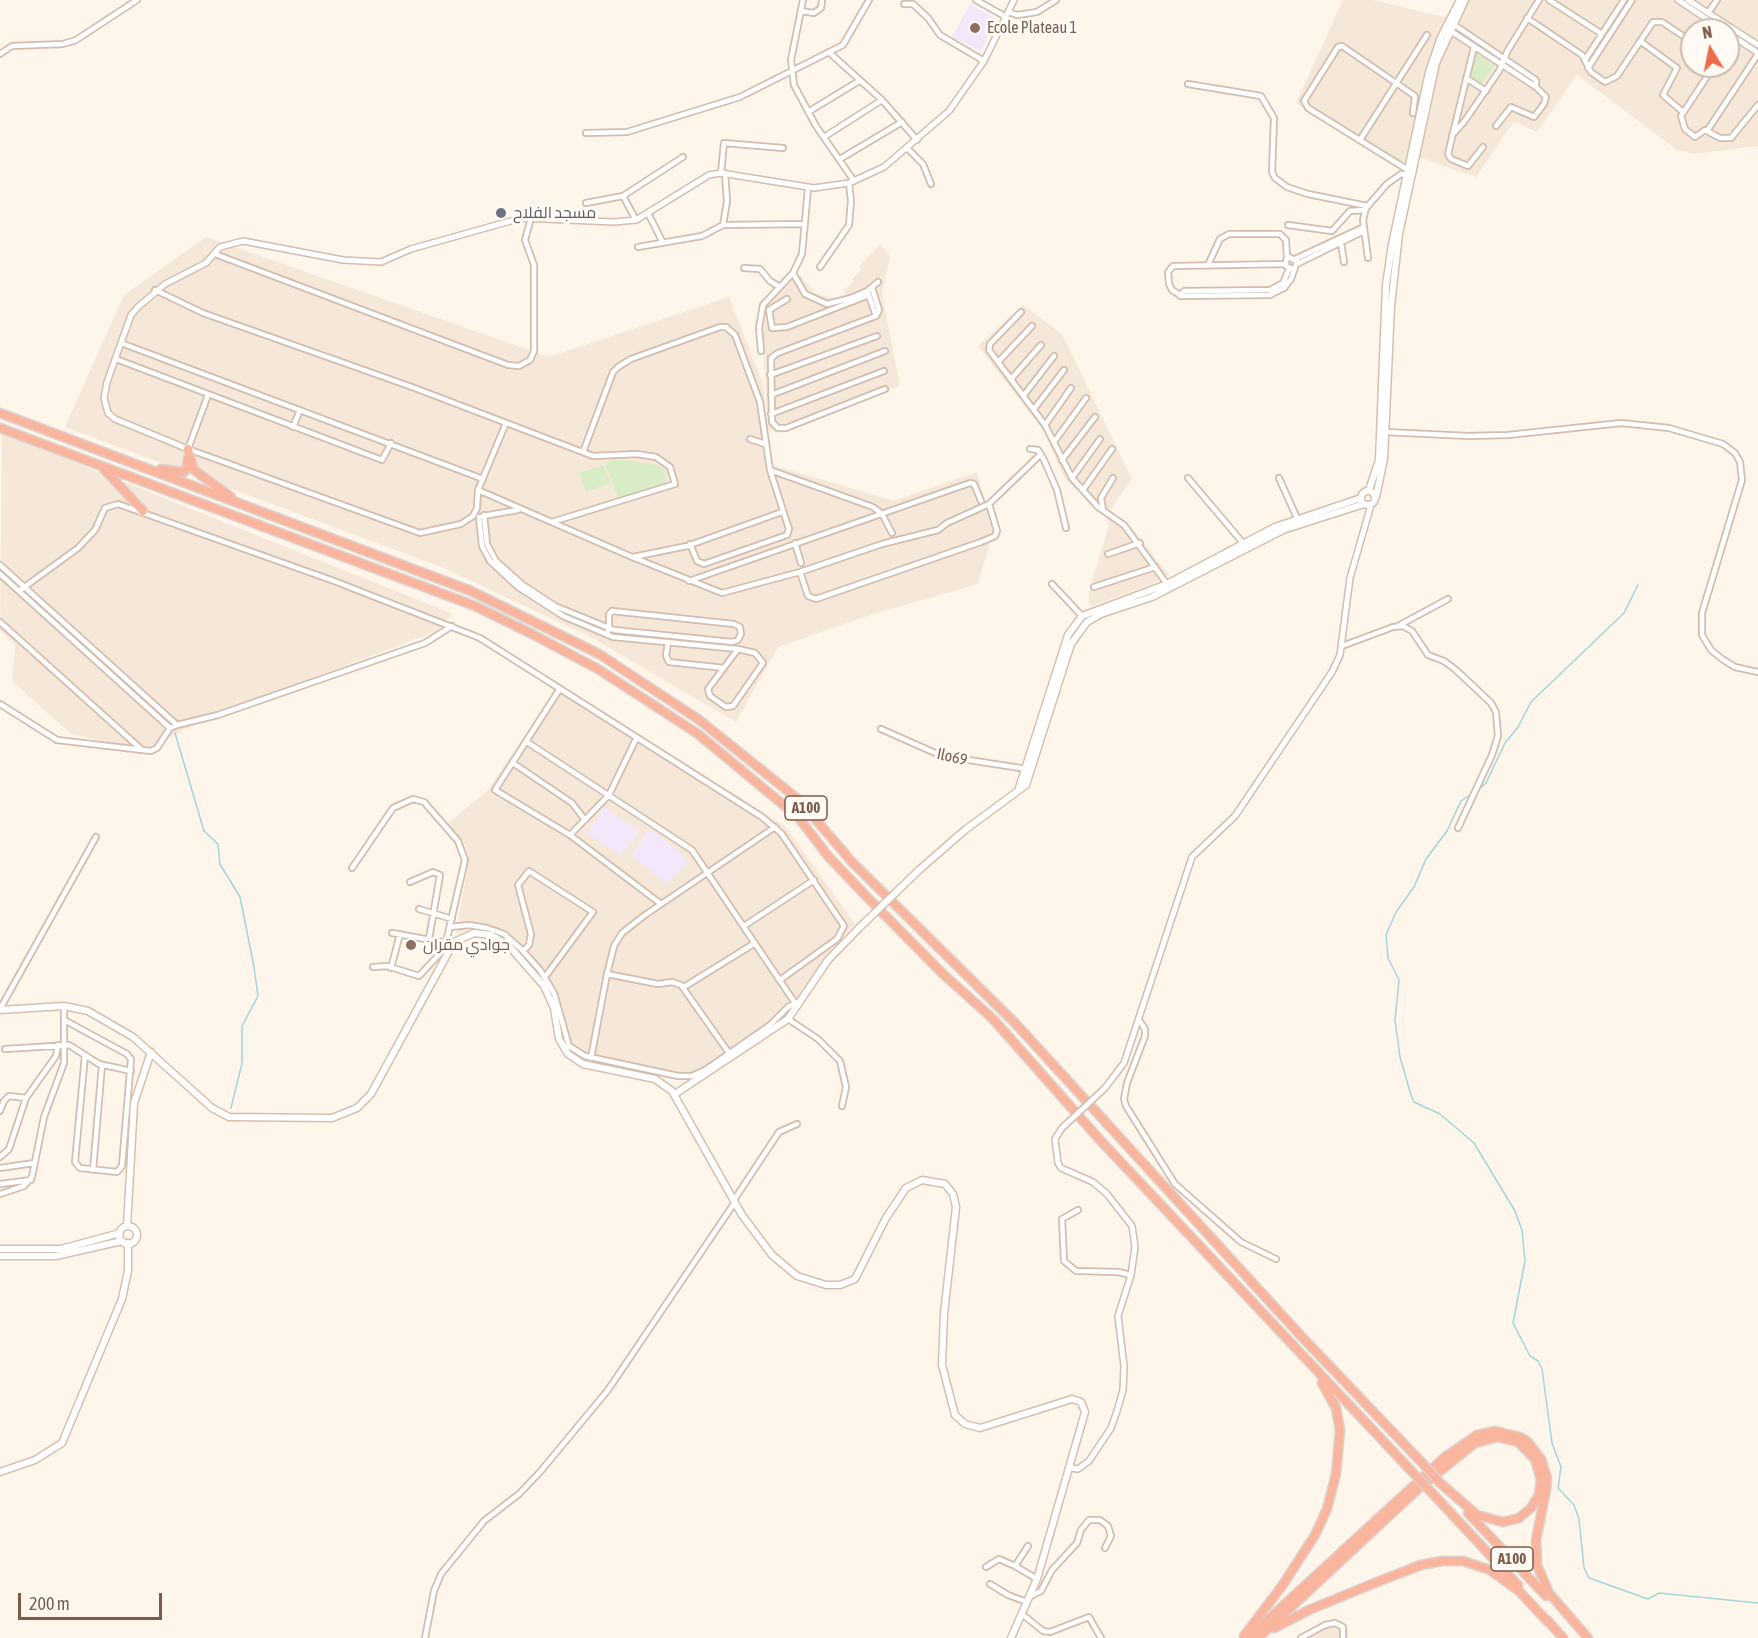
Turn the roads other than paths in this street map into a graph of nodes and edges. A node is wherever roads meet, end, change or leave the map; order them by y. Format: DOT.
graph roads {
  1 [pos="137,0"];
  2 [pos="803,0"];
  3 [pos="822,0"];
  4 [pos="869,0"];
  5 [pos="976,0"];
  6 [pos="1014,0"];
  7 [pos="1056,0"];
  8 [pos="1460,0"];
  9 [pos="1465,0"];
  10 [pos="1539,0"];
  11 [pos="1549,0"];
  12 [pos="1624,0"];
  13 [pos="1632,0"];
  14 [pos="1678,0"];
  15 [pos="1688,0"];
  16 [pos="1717,0"];
  17 [pos="904,4"];
  18 [pos="801,11"];
  19 [pos="1708,13"];
  20 [pos="1007,15"];
  21 [pos="1527,18"];
  22 [pos="1705,18"];
  23 [pos="1451,27"];
  24 [pos="1602,34"];
  25 [pos="1680,34"];
  26 [pos="1427,35"];
  27 [pos="1640,41"];
  28 [pos="1740,41"];
  29 [pos="1758,45"];
  30 [pos="1474,46"];
  31 [pos="0,54"];
  32 [pos="831,54"];
  33 [pos="1758,54"];
  34 [pos="1505,57"];
  35 [pos="1585,60"];
  36 [pos="984,61"];
  37 [pos="1502,64"];
  38 [pos="1588,68"];
  39 [pos="790,73"];
  40 [pos="1466,78"];
  41 [pos="1706,78"];
  42 [pos="859,81"];
  43 [pos="1396,83"];
  44 [pos="1188,84"];
  45 [pos="1536,87"];
  46 [pos="1486,91"];
  47 [pos="882,100"];
  48 [pos="1758,105"];
  49 [pos="808,112"];
  50 [pos="1683,112"];
  51 [pos="1413,113"];
  52 [pos="902,122"];
  53 [pos="1496,126"];
  54 [pos="1707,131"];
  55 [pos="586,133"];
  56 [pos="1452,135"];
  57 [pos="824,137"];
  58 [pos="917,140"];
  59 [pos="1360,140"];
  60 [pos="1483,147"];
  61 [pos="783,148"];
  62 [pos="907,148"];
  63 [pos="683,157"];
  64 [pos="840,159"];
  65 [pos="723,173"];
  66 [pos="1407,173"];
  67 [pos="852,182"];
  68 [pos="931,184"];
  69 [pos="808,188"];
  70 [pos="623,196"];
  71 [pos="586,203"];
  72 [pos="1366,208"];
  73 [pos="648,213"];
  74 [pos="531,218"];
  75 [pos="636,220"];
  76 [pos="805,224"];
  77 [pos="723,225"];
  78 [pos="1288,225"];
  79 [pos="1364,229"];
  80 [pos="663,243"];
  81 [pos="1341,243"];
  82 [pos="638,247"];
  83 [pos="1324,248"];
  84 [pos="215,254"];
  85 [pos="1368,258"];
  86 [pos="1344,262"];
  87 [pos="1291,264"];
  88 [pos="1208,265"];
  89 [pos="820,267"];
  90 [pos="744,268"];
  91 [pos="793,273"];
  92 [pos="878,282"];
  93 [pos="780,287"];
  94 [pos="155,290"];
  95 [pos="869,291"];
  96 [pos="787,299"];
  97 [pos="1021,312"];
  98 [pos="1032,326"];
  99 [pos="877,336"];
  100 [pos="122,343"];
  101 [pos="1041,345"];
  102 [pos="761,351"];
  103 [pos="885,351"];
  104 [pos="1054,356"];
  105 [pos="116,359"];
  106 [pos="999,362"];
  107 [pos="1064,370"];
  108 [pos="885,371"];
  109 [pos="770,375"];
  110 [pos="1012,378"];
  111 [pos="1071,388"];
  112 [pos="885,389"];
  113 [pos="208,394"];
  114 [pos="771,395"];
  115 [pos="1024,395"];
  116 [pos="1086,398"];
  117 [pos="1034,409"];
  118 [pos="300,410"];
  119 [pos="0,413"];
  120 [pos="771,414"];
  121 [pos="1095,417"];
  122 [pos="506,423"];
  123 [pos="1045,425"];
  124 [pos="293,427"];
  125 [pos="0,428"];
  126 [pos="1385,432"];
  127 [pos="750,439"];
  128 [pos="1100,439"];
  129 [pos="1054,442"];
  130 [pos="391,444"];
  131 [pos="765,444"];
  132 [pos="1112,448"];
  133 [pos="188,449"];
  134 [pos="1030,449"];
  135 [pos="583,452"];
  136 [pos="1041,454"];
  137 [pos="1062,460"];
  138 [pos="102,466"];
  139 [pos="139,466"];
  140 [pos="770,470"];
  141 [pos="1072,478"];
  142 [pos="1113,478"];
  143 [pos="1188,478"];
  144 [pos="1279,478"];
  145 [pos="483,479"];
  146 [pos="478,490"];
  147 [pos="1083,490"];
  148 [pos="1369,490"];
  149 [pos="1376,497"];
  150 [pos="498,499"];
  151 [pos="981,501"];
  152 [pos="1366,502"];
  153 [pos="241,504"];
  154 [pos="988,504"];
  155 [pos="1103,510"];
  156 [pos="143,511"];
  157 [pos="527,511"];
  158 [pos="782,512"];
  159 [pos="497,513"];
  160 [pos="882,514"];
  161 [pos="482,516"];
  162 [pos="1297,519"];
  163 [pos="468,521"];
  164 [pos="552,522"];
  165 [pos="1066,528"];
  166 [pos="892,533"];
  167 [pos="795,543"];
  168 [pos="1140,543"];
  169 [pos="1243,543"];
  170 [pos="690,544"];
  171 [pos="1108,554"];
  172 [pos="632,557"];
  173 [pos="801,563"];
  174 [pos="0,565"];
  175 [pos="1155,567"];
  176 [pos="800,572"];
  177 [pos="0,574"];
  178 [pos="689,581"];
  179 [pos="1052,584"];
  180 [pos="1168,586"];
  181 [pos="25,587"];
  182 [pos="1094,587"];
  183 [pos="19,591"];
  184 [pos="1448,599"];
  185 [pos="1082,616"];
  186 [pos="0,622"];
  187 [pos="452,626"];
  188 [pos="1396,627"];
  189 [pos="609,628"];
  190 [pos="607,635"];
  191 [pos="668,642"];
  192 [pos="1342,646"];
  193 [pos="738,649"];
  194 [pos="724,668"];
  195 [pos="1758,672"];
  196 [pos="559,690"];
  197 [pos="0,704"];
  198 [pos="177,725"];
  199 [pos="170,728"];
  200 [pos="881,729"];
  201 [pos="636,739"];
  202 [pos="527,742"];
  203 [pos="141,750"];
  204 [pos="513,763"];
  205 [pos="1027,769"];
  206 [pos="1017,794"];
  207 [pos="609,795"];
  208 [pos="585,820"];
  209 [pos="775,827"];
  210 [pos="1458,828"];
  211 [pos="570,835"];
  212 [pos="96,837"];
  213 [pos="352,868"];
  214 [pos="708,873"];
  215 [pos="814,880"];
  216 [pos="411,882"];
  217 [pos="661,904"];
  218 [pos="419,909"];
  219 [pos="434,914"];
  220 [pos="452,919"];
  221 [pos="744,926"];
  222 [pos="450,927"];
  223 [pos="392,933"];
  224 [pos="399,934"];
  225 [pos="429,939"];
  226 [pos="756,943"];
  227 [pos="448,946"];
  228 [pos="523,951"];
  229 [pos="374,967"];
  230 [pos="391,968"];
  231 [pos="607,974"];
  232 [pos="545,977"];
  233 [pos="780,980"];
  234 [pos="684,987"];
  235 [pos="799,1002"];
  236 [pos="64,1006"];
  237 [pos="0,1009"];
  238 [pos="788,1019"];
  239 [pos="1139,1020"];
  240 [pos="66,1021"];
  241 [pos="65,1045"];
  242 [pos="58,1046"];
  243 [pos="5,1049"];
  244 [pos="152,1052"];
  245 [pos="729,1053"];
  246 [pos="85,1055"];
  247 [pos="591,1058"];
  248 [pos="102,1065"];
  249 [pos="131,1071"];
  250 [pos="675,1094"];
  251 [pos="26,1098"];
  252 [pos="842,1106"];
  253 [pos="0,1112"];
  254 [pos="797,1124"];
  255 [pos="0,1157"];
  256 [pos="34,1163"];
  257 [pos="0,1168"];
  258 [pos="93,1170"];
  259 [pos="31,1180"];
  260 [pos="0,1184"];
  261 [pos="0,1194"];
  262 [pos="734,1201"];
  263 [pos="1078,1210"];
  264 [pos="127,1226"];
  265 [pos="120,1233"];
  266 [pos="125,1242"];
  267 [pos="0,1249"];
  268 [pos="0,1256"];
  269 [pos="1276,1259"];
  270 [pos="1131,1275"];
  271 [pos="1294,1347"];
  272 [pos="1070,1468"];
  273 [pos="0,1472"];
  274 [pos="1439,1482"];
  275 [pos="1028,1546"];
  276 [pos="1105,1548"];
  277 [pos="1015,1566"];
  278 [pos="986,1567"];
  279 [pos="1037,1579"];
  280 [pos="990,1584"];
  281 [pos="1028,1600"];
  282 [pos="1022,1614"];
  283 [pos="1549,1623"];
  284 [pos="1050,1632"];
  285 [pos="425,1638"];
  286 [pos="1011,1638"];
  287 [pos="1054,1638"];
  288 [pos="1101,1638"];
  289 [pos="1242,1638"];
  290 [pos="1248,1638"];
  291 [pos="1260,1638"];
  292 [pos="1301,1638"];
  293 [pos="1343,1638"];
  294 [pos="1563,1638"];
  295 [pos="1586,1638"];
  1 -- 31 [label="street"];
  2 -- 18 [label="street"];
  3 -- 18 [label="street"];
  4 -- 32 [label="street"];
  5 -- 20 [label="street"];
  6 -- 20 [label="street"];
  7 -- 20 [label="street"];
  8 -- 66 [label="main road"];
  9 -- 23 [label="main road"];
  10 -- 21 [label="street"];
  11 -- 24 [label="street"];
  12 -- 24 [label="street"];
  13 -- 38 [label="street"];
  14 -- 22 [label="street"];
  15 -- 19 [label="street"];
  16 -- 19 [label="street"];
  17 -- 36 [label="street"];
  18 -- 39 [label="street"];
  19 -- 29 [label="street"];
  20 -- 36 [label="street"];
  21 -- 34 [label="street"];
  21 -- 35 [label="street"];
  23 -- 30 [label="street"];
  23 -- 34 [label="street"];
  23 -- 126 [label="main road"];
  24 -- 35 [label="street"];
  25 -- 27 [label="street"];
  26 -- 43 [label="street"];
  27 -- 38 [label="street"];
  27 -- 50 [label="street"];
  28 -- 33 [label="street"];
  30 -- 37 [label="street"];
  30 -- 40 [label="street"];
  32 -- 39 [label="street"];
  32 -- 42 [label="street"];
  33 -- 54 [label="street"];
  34 -- 37 [label="street"];
  34 -- 45 [label="street"];
  35 -- 38 [label="street"];
  36 -- 58 [label="street"];
  37 -- 45 [label="street"];
  37 -- 46 [label="street"];
  39 -- 49 [label="street"];
  39 -- 55 [label="street"];
  40 -- 46 [label="street"];
  40 -- 56 [label="street"];
  41 -- 50 [label="street"];
  42 -- 47 [label="street"];
  42 -- 49 [label="street"];
  43 -- 51 [label="street"];
  43 -- 59 [label="street"];
  43 -- 59 [label="street"];
  44 -- 72 [label="street"];
  45 -- 53 [label="street"];
  46 -- 56 [label="street"];
  47 -- 52 [label="street"];
  47 -- 57 [label="street"];
  48 -- 54 [label="street"];
  49 -- 57 [label="street"];
  50 -- 54 [label="street"];
  52 -- 58 [label="street"];
  52 -- 64 [label="street"];
  56 -- 60 [label="street"];
  57 -- 64 [label="street"];
  58 -- 62 [label="street"];
  59 -- 66 [label="street"];
  61 -- 65 [label="street"];
  62 -- 67 [label="street"];
  62 -- 68 [label="street"];
  63 -- 70 [label="street"];
  64 -- 67 [label="street"];
  65 -- 69 [label="street"];
  65 -- 73 [label="street"];
  65 -- 77 [label="street"];
  66 -- 72 [label="street"];
  66 -- 148 [label="main road"];
  67 -- 69 [label="street"];
  67 -- 89 [label="street"];
  69 -- 76 [label="street"];
  70 -- 71 [label="street"];
  70 -- 75 [label="street"];
  72 -- 78 [label="street"];
  72 -- 79 [label="street"];
  73 -- 75 [label="street"];
  73 -- 80 [label="street"];
  74 -- 75 [label="street"];
  74 -- 84 [label="street"];
  74 -- 84 [label="street"];
  76 -- 77 [label="street"];
  76 -- 91 [label="street"];
  77 -- 80 [label="street"];
  79 -- 81 [label="street"];
  79 -- 83 [label="street"];
  79 -- 85 [label="street"];
  80 -- 82 [label="street"];
  81 -- 83 [label="street"];
  81 -- 86 [label="street"];
  83 -- 87 [label="street"];
  84 -- 94 [label="street"];
  87 -- 88 [label="street"];
  87 -- 88 [label="street"];
  87 -- 88 [label="street"];
  90 -- 93 [label="street"];
  91 -- 93 [label="street"];
  91 -- 95 [label="street"];
  92 -- 95 [label="street"];
  93 -- 102 [label="street"];
  94 -- 100 [label="street"];
  94 -- 122 [label="street"];
  95 -- 96 [label="street"];
  95 -- 109 [label="street"];
  97 -- 106 [label="street"];
  98 -- 106 [label="street"];
  99 -- 109 [label="street"];
  100 -- 105 [label="street"];
  100 -- 118 [label="street"];
  101 -- 110 [label="street"];
  103 -- 114 [label="street"];
  104 -- 115 [label="street"];
  105 -- 113 [label="street"];
  105 -- 133 [label="street"];
  106 -- 110 [label="street"];
  107 -- 117 [label="street"];
  108 -- 120 [label="street"];
  109 -- 114 [label="street"];
  110 -- 115 [label="street"];
  111 -- 123 [label="street"];
  112 -- 120 [label="street"];
  113 -- 124 [label="street"];
  113 -- 133 [label="street"];
  114 -- 120 [label="street"];
  115 -- 117 [label="street"];
  116 -- 129 [label="street"];
  117 -- 123 [label="street"];
  118 -- 124 [label="street"];
  118 -- 130 [label="street"];
  119 -- 139 [label="highway, A100"];
  121 -- 137 [label="street"];
  122 -- 135 [label="street"];
  122 -- 145 [label="street"];
  123 -- 129 [label="street"];
  124 -- 130 [label="street"];
  125 -- 138 [label="highway, A100"];
  126 -- 149 [label="main road"];
  126 -- 195 [label="street"];
  127 -- 131 [label="street"];
  128 -- 141 [label="street"];
  129 -- 137 [label="street"];
  130 -- 145 [label="street"];
  131 -- 135 [label="street"];
  131 -- 140 [label="street"];
  132 -- 147 [label="street"];
  133 -- 139 [label="highway"];
  133 -- 153 [label="highway"];
  133 -- 163 [label="street"];
  134 -- 136 [label="street"];
  135 -- 164 [label="street"];
  136 -- 154 [label="street"];
  136 -- 165 [label="street"];
  137 -- 141 [label="street"];
  138 -- 156 [label="highway"];
  138 -- 271 [label="highway, A100"];
  139 -- 153 [label="highway, A100"];
  140 -- 158 [label="street"];
  140 -- 160 [label="street"];
  141 -- 147 [label="street"];
  142 -- 155 [label="street"];
  143 -- 169 [label="street"];
  144 -- 162 [label="street"];
  145 -- 146 [label="street"];
  146 -- 150 [label="street"];
  146 -- 163 [label="street"];
  147 -- 155 [label="street"];
  148 -- 149 [label="main road"];
  148 -- 152 [label="main road"];
  149 -- 152 [label="main road"];
  150 -- 157 [label="street"];
  150 -- 159 [label="street"];
  151 -- 160 [label="street"];
  152 -- 162 [label="main road"];
  152 -- 180 [label="main road"];
  152 -- 192 [label="street"];
  153 -- 274 [label="highway, A100, bridge"];
  154 -- 176 [label="street"];
  154 -- 176 [label="street"];
  155 -- 168 [label="street"];
  156 -- 181 [label="street"];
  156 -- 187 [label="street"];
  157 -- 159 [label="street"];
  157 -- 164 [label="street"];
  158 -- 170 [label="street"];
  158 -- 170 [label="street"];
  159 -- 161 [label="street"];
  160 -- 166 [label="street"];
  160 -- 167 [label="street"];
  161 -- 163 [label="street"];
  161 -- 189 [label="street"];
  161 -- 190 [label="street"];
  162 -- 169 [label="main road"];
  164 -- 172 [label="street"];
  167 -- 173 [label="street"];
  167 -- 178 [label="street"];
  168 -- 171 [label="street"];
  168 -- 175 [label="street"];
  169 -- 180 [label="main road"];
  170 -- 172 [label="street"];
  172 -- 178 [label="street"];
  174 -- 181 [label="street"];
  175 -- 180 [label="street"];
  175 -- 182 [label="street"];
  176 -- 178 [label="street"];
  177 -- 183 [label="street"];
  179 -- 185 [label="street"];
  180 -- 185 [label="main road"];
  180 -- 206 [label="main road"];
  181 -- 183 [label="street"];
  181 -- 198 [label="street"];
  183 -- 199 [label="street"];
  184 -- 188 [label="street"];
  185 -- 205 [label="main road"];
  186 -- 203 [label="street"];
  187 -- 196 [label="street"];
  187 -- 198 [label="street"];
  188 -- 192 [label="street"];
  188 -- 210 [label="street"];
  189 -- 189 [label="street"];
  189 -- 190 [label="street"];
  190 -- 191 [label="street"];
  191 -- 193 [label="street"];
  191 -- 194 [label="street"];
  192 -- 239 [label="street"];
  193 -- 194 [label="street"];
  193 -- 194 [label="street"];
  196 -- 201 [label="street"];
  196 -- 202 [label="street"];
  197 -- 203 [label="street"];
  198 -- 199 [label="street"];
  199 -- 203 [label="street"];
  200 -- 205 [label="street, Ilo69"];
  201 -- 207 [label="street"];
  201 -- 209 [label="street"];
  202 -- 204 [label="street"];
  202 -- 207 [label="street"];
  204 -- 208 [label="street"];
  204 -- 211 [label="street"];
  205 -- 206 [label="main road"];
  206 -- 235 [label="main road, bridge"];
  207 -- 208 [label="street"];
  207 -- 214 [label="street"];
  208 -- 211 [label="street"];
  209 -- 214 [label="street"];
  209 -- 215 [label="street"];
  211 -- 217 [label="street"];
  212 -- 237 [label="street"];
  213 -- 220 [label="street"];
  214 -- 217 [label="street"];
  214 -- 221 [label="street"];
  215 -- 221 [label="street"];
  215 -- 233 [label="street"];
  216 -- 219 [label="street"];
  217 -- 231 [label="street"];
  218 -- 219 [label="street"];
  219 -- 220 [label="street"];
  219 -- 225 [label="street"];
  220 -- 222 [label="street"];
  221 -- 226 [label="street"];
  222 -- 227 [label="street"];
  222 -- 228 [label="street"];
  223 -- 224 [label="street"];
  224 -- 225 [label="street"];
  224 -- 230 [label="street"];
  225 -- 227 [label="street"];
  226 -- 233 [label="street"];
  226 -- 234 [label="street"];
  227 -- 230 [label="street"];
  227 -- 244 [label="main road"];
  227 -- 250 [label="main road"];
  228 -- 232 [label="street"];
  228 -- 232 [label="street"];
  229 -- 230 [label="street"];
  231 -- 234 [label="street"];
  231 -- 247 [label="street"];
  232 -- 247 [label="street"];
  233 -- 235 [label="street"];
  234 -- 245 [label="street"];
  235 -- 238 [label="main road"];
  235 -- 245 [label="street"];
  236 -- 237 [label="main road"];
  236 -- 240 [label="street"];
  236 -- 244 [label="main road"];
  238 -- 250 [label="main road"];
  238 -- 252 [label="street"];
  239 -- 269 [label="street"];
  239 -- 270 [label="street, bridge"];
  240 -- 241 [label="street"];
  240 -- 249 [label="street"];
  241 -- 242 [label="street"];
  241 -- 246 [label="street"];
  241 -- 256 [label="street"];
  242 -- 243 [label="street"];
  242 -- 251 [label="street"];
  244 -- 264 [label="main road"];
  245 -- 247 [label="street"];
  246 -- 248 [label="street"];
  246 -- 258 [label="street"];
  248 -- 249 [label="street"];
  248 -- 258 [label="street"];
  249 -- 258 [label="street"];
  250 -- 262 [label="main road"];
  251 -- 253 [label="street"];
  251 -- 255 [label="street"];
  254 -- 262 [label="street"];
  256 -- 257 [label="street"];
  256 -- 259 [label="street"];
  259 -- 260 [label="street"];
  259 -- 261 [label="street"];
  262 -- 272 [label="main road"];
  262 -- 285 [label="street"];
  263 -- 270 [label="street"];
  264 -- 265 [label="main road"];
  264 -- 266 [label="main road"];
  265 -- 266 [label="main road"];
  265 -- 267 [label="main road"];
  266 -- 268 [label="main road"];
  266 -- 273 [label="main road"];
  270 -- 272 [label="street"];
  271 -- 283 [label="highway, A100, bridge"];
  271 -- 289 [label="highway"];
  272 -- 279 [label="main road"];
  274 -- 291 [label="highway"];
  274 -- 295 [label="highway, A100"];
  275 -- 277 [label="street"];
  276 -- 281 [label="street"];
  277 -- 278 [label="street"];
  277 -- 279 [label="street"];
  279 -- 281 [label="main road"];
  280 -- 281 [label="street"];
  281 -- 282 [label="main road"];
  282 -- 284 [label="street"];
  282 -- 286 [label="main road"];
  283 -- 291 [label="highway"];
  283 -- 294 [label="highway, A100"];
  284 -- 287 [label="street"];
  284 -- 288 [label="street"];
  290 -- 295 [label="highway"];
  292 -- 293 [label="street"];
}
